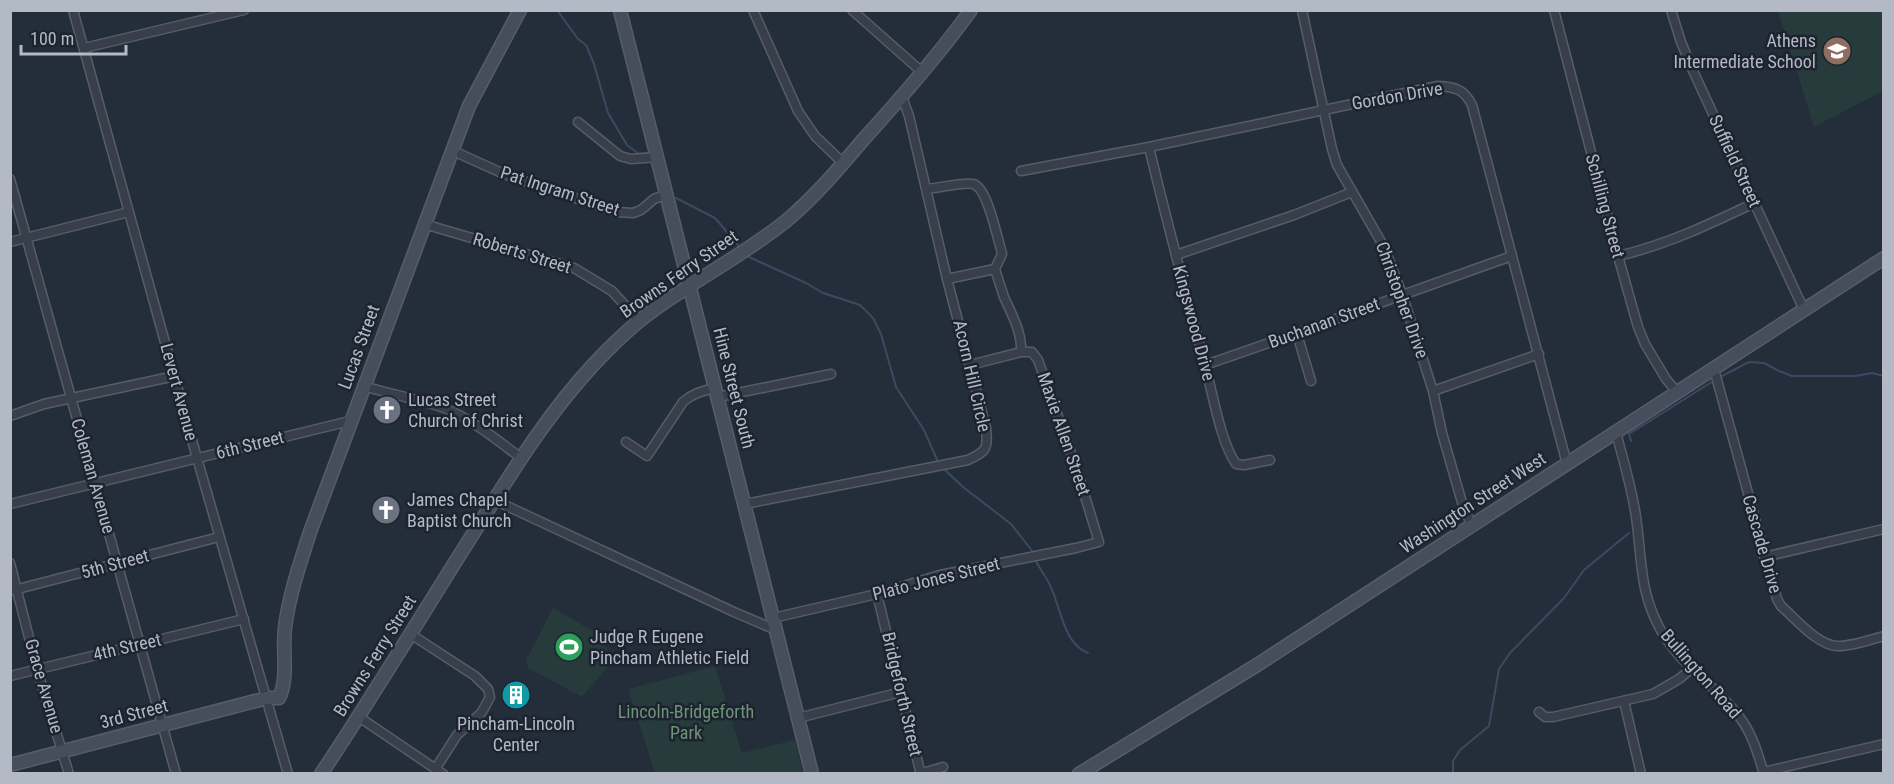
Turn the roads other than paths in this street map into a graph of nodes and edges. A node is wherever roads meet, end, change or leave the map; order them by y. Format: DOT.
graph roads {
  1 [pos="73,10"];
  2 [pos="244,10"];
  3 [pos="520,10"];
  4 [pos="620,10"];
  5 [pos="753,10"];
  6 [pos="852,10"];
  7 [pos="971,10"];
  8 [pos="1302,10"];
  9 [pos="1554,10"];
  10 [pos="1671,10"];
  11 [pos="84,48"];
  12 [pos="922,72"];
  13 [pos="902,97"];
  14 [pos="1323,110"];
  15 [pos="578,122"];
  16 [pos="1149,147"];
  17 [pos="452,150"];
  18 [pos="658,157"];
  19 [pos="843,163"];
  20 [pos="1021,171"];
  21 [pos="10,179"];
  22 [pos="927,189"];
  23 [pos="1352,192"];
  24 [pos="667,194"];
  25 [pos="1754,203"];
  26 [pos="129,212"];
  27 [pos="423,224"];
  28 [pos="27,238"];
  29 [pos="10,242"];
  30 [pos="1176,255"];
  31 [pos="1512,256"];
  32 [pos="1618,256"];
  33 [pos="1884,258"];
  34 [pos="995,269"];
  35 [pos="948,279"];
  36 [pos="690,287"];
  37 [pos="1402,294"];
  38 [pos="1804,310"];
  39 [pos="639,321"];
  40 [pos="1297,334"];
  41 [pos="1021,352"];
  42 [pos="1539,354"];
  43 [pos="970,365"];
  44 [pos="1205,365"];
  45 [pos="1714,369"];
  46 [pos="831,374"];
  47 [pos="175,376"];
  48 [pos="1311,381"];
  49 [pos="363,386"];
  50 [pos="1433,391"];
  51 [pos="1677,392"];
  52 [pos="716,393"];
  53 [pos="71,399"];
  54 [pos="10,416"];
  55 [pos="350,421"];
  56 [pos="1616,432"];
  57 [pos="626,442"];
  58 [pos="197,458"];
  59 [pos="521,458"];
  60 [pos="1270,460"];
  61 [pos="1567,464"];
  62 [pos="95,483"];
  63 [pos="494,500"];
  64 [pos="10,504"];
  65 [pos="745,504"];
  66 [pos="1472,526"];
  67 [pos="1884,529"];
  68 [pos="219,537"];
  69 [pos="1099,542"];
  70 [pos="1764,557"];
  71 [pos="10,563"];
  72 [pos="117,563"];
  73 [pos="14,590"];
  74 [pos="877,594"];
  75 [pos="244,619"];
  76 [pos="775,624"];
  77 [pos="412,635"];
  78 [pos="1884,636"];
  79 [pos="140,645"];
  80 [pos="37,669"];
  81 [pos="1691,669"];
  82 [pos="10,675"];
  83 [pos="901,692"];
  84 [pos="267,698"];
  85 [pos="1624,701"];
  86 [pos="1539,712"];
  87 [pos="359,717"];
  88 [pos="798,718"];
  89 [pos="163,725"];
  90 [pos="1884,744"];
  91 [pos="62,752"];
  92 [pos="10,765"];
  93 [pos="943,767"];
  94 [pos="440,771"];
  95 [pos="1763,773"];
  96 [pos="69,774"];
  97 [pos="176,774"];
  98 [pos="288,774"];
  99 [pos="321,774"];
  100 [pos="812,774"];
  101 [pos="1079,774"];
  102 [pos="1641,774"];
  1 -- 11 [label="street, Levert Avenue"];
  2 -- 11 [label="street"];
  3 -- 17 [label="street, Lucas Street"];
  4 -- 18 [label="street, Hine Street South"];
  5 -- 19 [label="street"];
  6 -- 12 [label="street"];
  7 -- 12 [label="street, Browns Ferry Street"];
  8 -- 14 [label="street, Christopher Drive"];
  9 -- 32 [label="street, Schilling Street"];
  10 -- 25 [label="street, Suffield Street"];
  11 -- 26 [label="street, Levert Avenue"];
  12 -- 13 [label="street, Browns Ferry Street"];
  13 -- 19 [label="street, Browns Ferry Street"];
  13 -- 22 [label="street, Acorn Hill Circle"];
  14 -- 16 [label="street, Gordon Drive"];
  14 -- 23 [label="street, Christopher Drive"];
  14 -- 31 [label="street, Gordon Drive"];
  15 -- 18 [label="street"];
  16 -- 20 [label="street, Gordon Drive"];
  16 -- 30 [label="street, Kingswood Drive"];
  17 -- 24 [label="street, Pat Ingram Street"];
  17 -- 27 [label="street, Lucas Street"];
  18 -- 24 [label="street, Hine Street South"];
  19 -- 36 [label="street, Browns Ferry Street"];
  21 -- 28 [label="street, Coleman Avenue"];
  22 -- 34 [label="street"];
  22 -- 35 [label="street, Acorn Hill Circle"];
  23 -- 30 [label="street"];
  23 -- 37 [label="street, Christopher Drive"];
  24 -- 36 [label="street, Hine Street South"];
  25 -- 32 [label="street"];
  25 -- 38 [label="street, Suffield Street"];
  26 -- 28 [label="street"];
  26 -- 47 [label="street, Levert Avenue"];
  27 -- 39 [label="street, Roberts Street"];
  27 -- 49 [label="street, Lucas Street"];
  28 -- 29 [label="street"];
  28 -- 53 [label="street, Coleman Avenue"];
  30 -- 44 [label="street, Kingswood Drive"];
  31 -- 37 [label="street, Buchanan Street"];
  31 -- 42 [label="street, Gordon Drive"];
  32 -- 51 [label="street, Schilling Street"];
  33 -- 38 [label="street, Washington Street West"];
  34 -- 35 [label="street"];
  34 -- 41 [label="street"];
  35 -- 43 [label="street, Acorn Hill Circle"];
  36 -- 39 [label="street, Browns Ferry Street"];
  36 -- 52 [label="street, Hine Street South"];
  37 -- 40 [label="street, Buchanan Street"];
  37 -- 50 [label="street, Christopher Drive"];
  38 -- 45 [label="street, Washington Street West"];
  39 -- 59 [label="street, Browns Ferry Street"];
  40 -- 44 [label="street, Buchanan Street"];
  40 -- 48 [label="street"];
  41 -- 43 [label="street"];
  41 -- 69 [label="street, Maxie Allen Street"];
  42 -- 50 [label="street"];
  42 -- 61 [label="street, Gordon Drive"];
  43 -- 65 [label="street, Acorn Hill Circle"];
  44 -- 60 [label="street, Kingswood Drive"];
  45 -- 51 [label="street, Washington Street West"];
  45 -- 70 [label="street, Cascade Drive"];
  46 -- 52 [label="street"];
  47 -- 53 [label="street"];
  47 -- 58 [label="street, Levert Avenue"];
  49 -- 55 [label="street, Lucas Street"];
  49 -- 59 [label="street"];
  50 -- 66 [label="street, Christopher Drive"];
  51 -- 56 [label="street, Washington Street West"];
  52 -- 57 [label="street"];
  52 -- 65 [label="street, Hine Street South"];
  53 -- 54 [label="street"];
  53 -- 62 [label="street, Coleman Avenue"];
  55 -- 58 [label="street, 6th Street"];
  55 -- 84 [label="street, Lucas Street"];
  56 -- 61 [label="street, Washington Street West"];
  56 -- 81 [label="street, Bullington Road"];
  58 -- 62 [label="street, 6th Street"];
  58 -- 68 [label="street, Levert Avenue"];
  59 -- 63 [label="street, Browns Ferry Street"];
  61 -- 66 [label="street, Washington Street West"];
  62 -- 64 [label="street, 6th Street"];
  62 -- 72 [label="street, Coleman Avenue"];
  63 -- 76 [label="street"];
  63 -- 77 [label="street, Browns Ferry Street"];
  65 -- 76 [label="street, Hine Street South"];
  66 -- 101 [label="street, Washington Street West"];
  67 -- 70 [label="street"];
  68 -- 72 [label="street, 5th Street"];
  68 -- 75 [label="street, Levert Avenue"];
  69 -- 74 [label="street, Plato Jones Street"];
  70 -- 78 [label="street, Cascade Drive"];
  71 -- 73 [label="street, Grace Avenue"];
  72 -- 73 [label="street, 5th Street"];
  72 -- 79 [label="street, Coleman Avenue"];
  73 -- 80 [label="street, Grace Avenue"];
  74 -- 76 [label="street, Plato Jones Street"];
  74 -- 83 [label="street, Bridgeforth Street"];
  75 -- 79 [label="street, 4th Street"];
  75 -- 84 [label="street, Levert Avenue"];
  76 -- 88 [label="street, Hine Street South"];
  77 -- 87 [label="street, Browns Ferry Street"];
  77 -- 94 [label="street"];
  79 -- 80 [label="street, 4th Street"];
  79 -- 89 [label="street, Coleman Avenue"];
  80 -- 82 [label="street, 4th Street"];
  80 -- 91 [label="street, Grace Avenue"];
  81 -- 85 [label="street"];
  81 -- 95 [label="street, Bullington Road"];
  83 -- 88 [label="street"];
  83 -- 93 [label="street, Bridgeforth Street"];
  84 -- 89 [label="street, 3rd Street"];
  84 -- 98 [label="street, Levert Avenue"];
  85 -- 86 [label="street"];
  85 -- 102 [label="street"];
  87 -- 94 [label="street"];
  87 -- 99 [label="street, Browns Ferry Street"];
  88 -- 100 [label="street, Hine Street South"];
  89 -- 91 [label="street, 3rd Street"];
  89 -- 97 [label="street, Coleman Avenue"];
  90 -- 95 [label="street"];
  91 -- 92 [label="street, 3rd Street"];
  91 -- 96 [label="street, Grace Avenue"];
}
